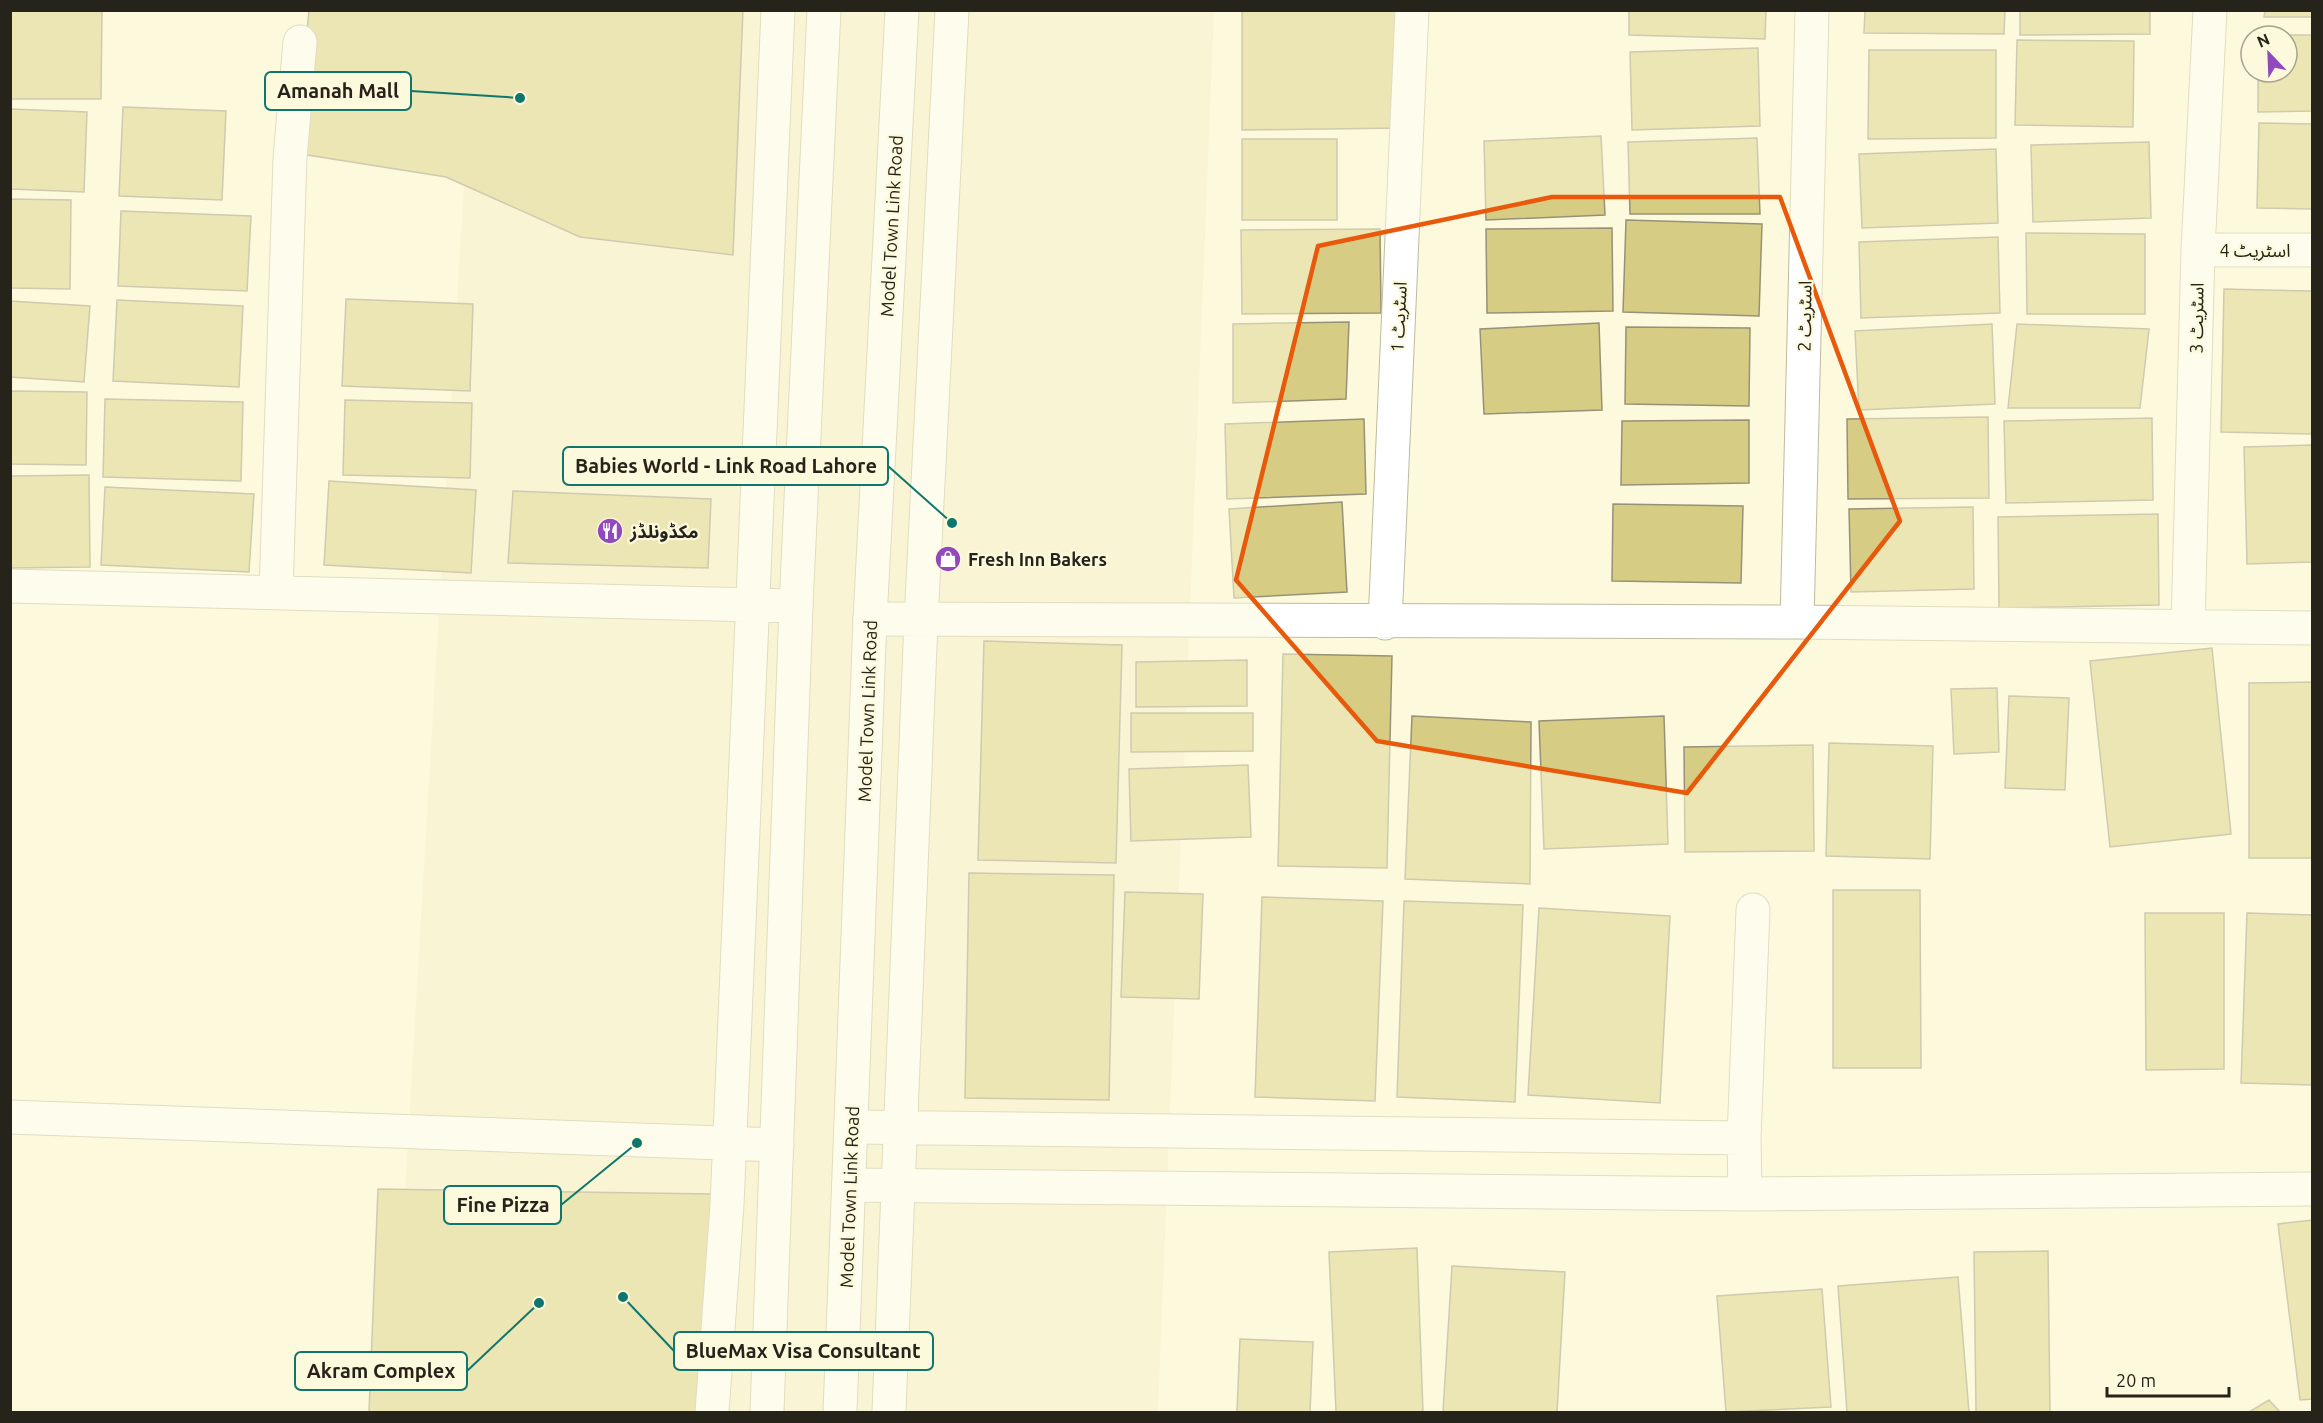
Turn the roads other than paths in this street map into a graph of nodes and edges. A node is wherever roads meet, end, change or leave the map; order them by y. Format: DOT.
graph roads {
  1 [pos="778,10"];
  2 [pos="824,10"];
  3 [pos="902,10"];
  4 [pos="952,10"];
  5 [pos="1412,10"];
  6 [pos="1812,10"];
  7 [pos="2210,10"];
  8 [pos="300,42"];
  9 [pos="2198,250"];
  10 [pos="2313,250"];
  11 [pos="10,586"];
  12 [pos="276,592"];
  13 [pos="750,605"];
  14 [pos="796,606"];
  15 [pos="870,619"];
  16 [pos="921,621"];
  17 [pos="1797,622"];
  18 [pos="1385,623"];
  19 [pos="2188,626"];
  20 [pos="2313,628"];
  21 [pos="1753,910"];
  22 [pos="10,1117"];
  23 [pos="852,1127"];
  24 [pos="902,1129"];
  25 [pos="1744,1138"];
  26 [pos="729,1144"];
  27 [pos="777,1145"];
  28 [pos="849,1185"];
  29 [pos="899,1187"];
  30 [pos="2313,1189"];
  31 [pos="1745,1194"];
  32 [pos="712,1413"];
  33 [pos="767,1413"];
  34 [pos="840,1413"];
  35 [pos="890,1413"];
  1 -- 13 [label="street"];
  2 -- 14 [label="street"];
  3 -- 15 [label="street, Model Town Link Road"];
  4 -- 16 [label="street"];
  5 -- 18 [label="street, اسٹریٹ 1"];
  6 -- 17 [label="street, اسٹریٹ 2"];
  7 -- 9 [label="street, اسٹریٹ 3"];
  8 -- 12 [label="street"];
  9 -- 10 [label="street, اسٹریٹ 4"];
  9 -- 19 [label="street, اسٹریٹ 3"];
  11 -- 12 [label="street"];
  12 -- 13 [label="street"];
  13 -- 14 [label="street"];
  13 -- 26 [label="street"];
  14 -- 27 [label="street"];
  15 -- 16 [label="street"];
  15 -- 23 [label="street, Model Town Link Road"];
  16 -- 18 [label="street"];
  16 -- 24 [label="street"];
  17 -- 18 [label="street"];
  17 -- 19 [label="street"];
  19 -- 20 [label="street"];
  21 -- 25 [label="street"];
  22 -- 26 [label="street"];
  23 -- 24 [label="street"];
  23 -- 28 [label="street, Model Town Link Road"];
  24 -- 25 [label="street"];
  24 -- 29 [label="street"];
  25 -- 31 [label="street"];
  26 -- 27 [label="street"];
  26 -- 32 [label="street"];
  27 -- 33 [label="street"];
  28 -- 29 [label="street"];
  28 -- 34 [label="street, Model Town Link Road"];
  29 -- 31 [label="street"];
  29 -- 35 [label="street"];
  30 -- 31 [label="street"];
}
